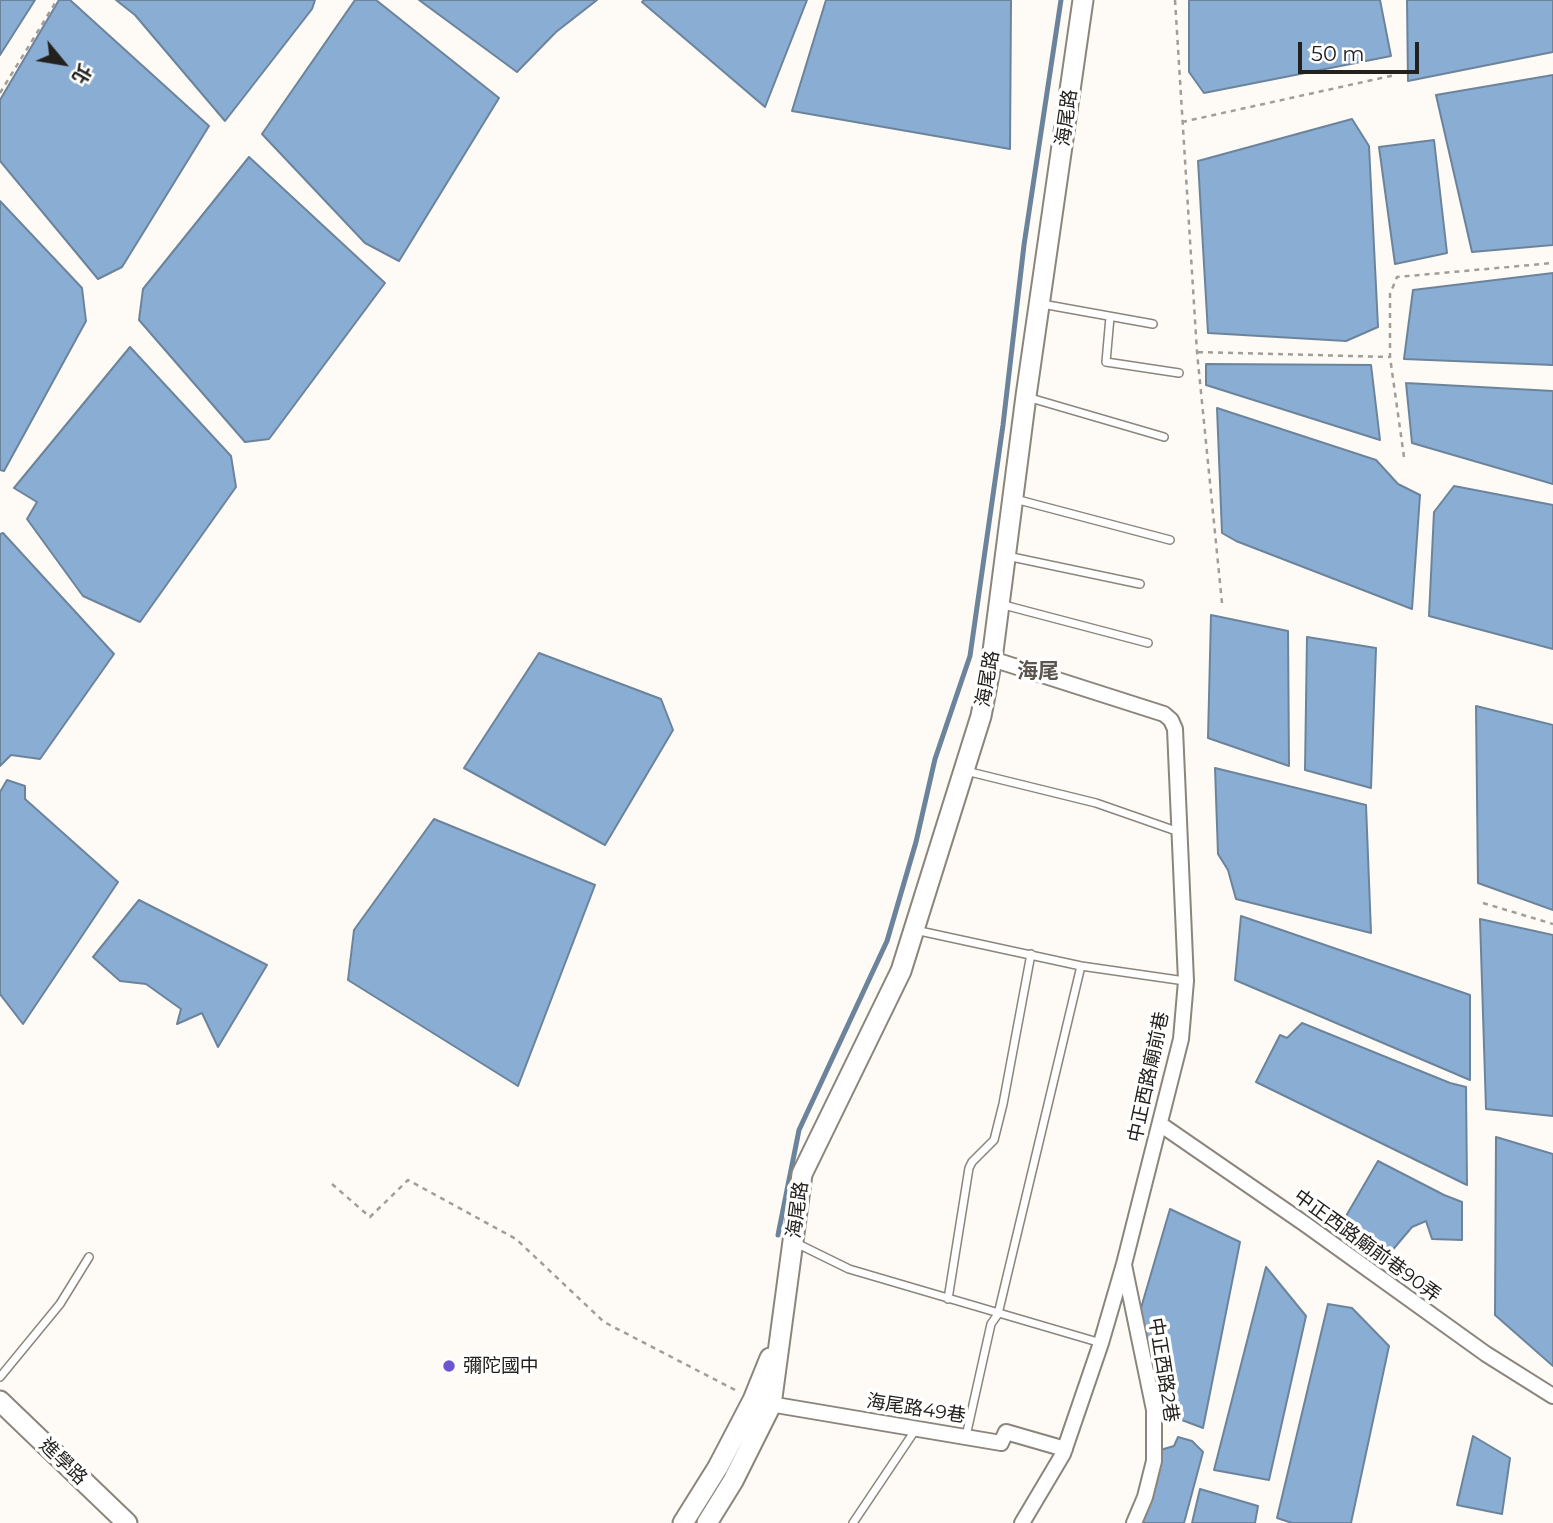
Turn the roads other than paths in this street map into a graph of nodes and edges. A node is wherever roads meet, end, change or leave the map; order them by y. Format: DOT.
graph roads {
  1 [pos="1083,0"];
  2 [pos="1041,304"];
  3 [pos="1110,317"];
  4 [pos="1153,324"];
  5 [pos="1179,373"];
  6 [pos="1026,397"];
  7 [pos="1164,437"];
  8 [pos="1014,499"];
  9 [pos="1170,540"];
  10 [pos="1006,556"];
  11 [pos="1140,584"];
  12 [pos="999,604"];
  13 [pos="1148,643"];
  14 [pos="992,659"];
  15 [pos="965,771"];
  16 [pos="1180,832"];
  17 [pos="915,930"];
  18 [pos="1031,954"];
  19 [pos="1081,965"];
  20 [pos="1186,981"];
  21 [pos="1160,1125"];
  22 [pos="794,1242"];
  23 [pos="89,1256"];
  24 [pos="1124,1264"];
  25 [pos="948,1299"];
  26 [pos="998,1314"];
  27 [pos="1101,1343"];
  28 [pos="0,1377"];
  29 [pos="1553,1396"];
  30 [pos="0,1402"];
  31 [pos="762,1402"];
  32 [pos="916,1429"];
  33 [pos="966,1437"];
  34 [pos="1065,1449"];
  35 [pos="127,1523"];
  36 [pos="683,1523"];
  37 [pos="708,1523"];
  38 [pos="853,1523"];
  39 [pos="1022,1523"];
  40 [pos="1134,1523"];
  1 -- 2 [label="street, 海尾路"];
  2 -- 3 [label="lane"];
  2 -- 6 [label="street, 海尾路"];
  3 -- 4 [label="lane"];
  3 -- 5 [label="lane"];
  6 -- 7 [label="lane"];
  6 -- 8 [label="street, 海尾路"];
  8 -- 9 [label="lane"];
  8 -- 10 [label="street, 海尾路"];
  10 -- 11 [label="lane"];
  10 -- 12 [label="street, 海尾路"];
  12 -- 13 [label="lane"];
  12 -- 14 [label="street, 海尾路"];
  14 -- 15 [label="street, 海尾路"];
  14 -- 16 [label="street, 中正西路廟前巷"];
  15 -- 16 [label="lane"];
  15 -- 17 [label="street, 海尾路"];
  16 -- 20 [label="street, 中正西路廟前巷"];
  17 -- 18 [label="lane"];
  17 -- 22 [label="street, 海尾路"];
  18 -- 19 [label="lane"];
  18 -- 25 [label="lane"];
  19 -- 20 [label="lane"];
  19 -- 26 [label="lane"];
  20 -- 21 [label="street, 中正西路廟前巷"];
  21 -- 24 [label="street, 中正西路廟前巷"];
  21 -- 29 [label="street, 中正西路廟前巷90弄"];
  22 -- 25 [label="lane"];
  22 -- 31 [label="street, 海尾路"];
  23 -- 28 [label="lane"];
  24 -- 27 [label="street, 中正西路廟前巷"];
  24 -- 40 [label="street, 中正西路2巷"];
  25 -- 26 [label="lane"];
  26 -- 27 [label="lane"];
  26 -- 33 [label="lane"];
  27 -- 34 [label="street, 中正西路廟前巷"];
  30 -- 35 [label="street, 進學路"];
  31 -- 32 [label="street, 海尾路49巷"];
  31 -- 36 [label="street, 海尾路"];
  31 -- 37 [label="street, 海尾路"];
  32 -- 33 [label="street, 海尾路49巷"];
  32 -- 38 [label="lane"];
  33 -- 34 [label="street, 海尾路49巷"];
  34 -- 39 [label="street, 中正西路廟前巷"];
}
